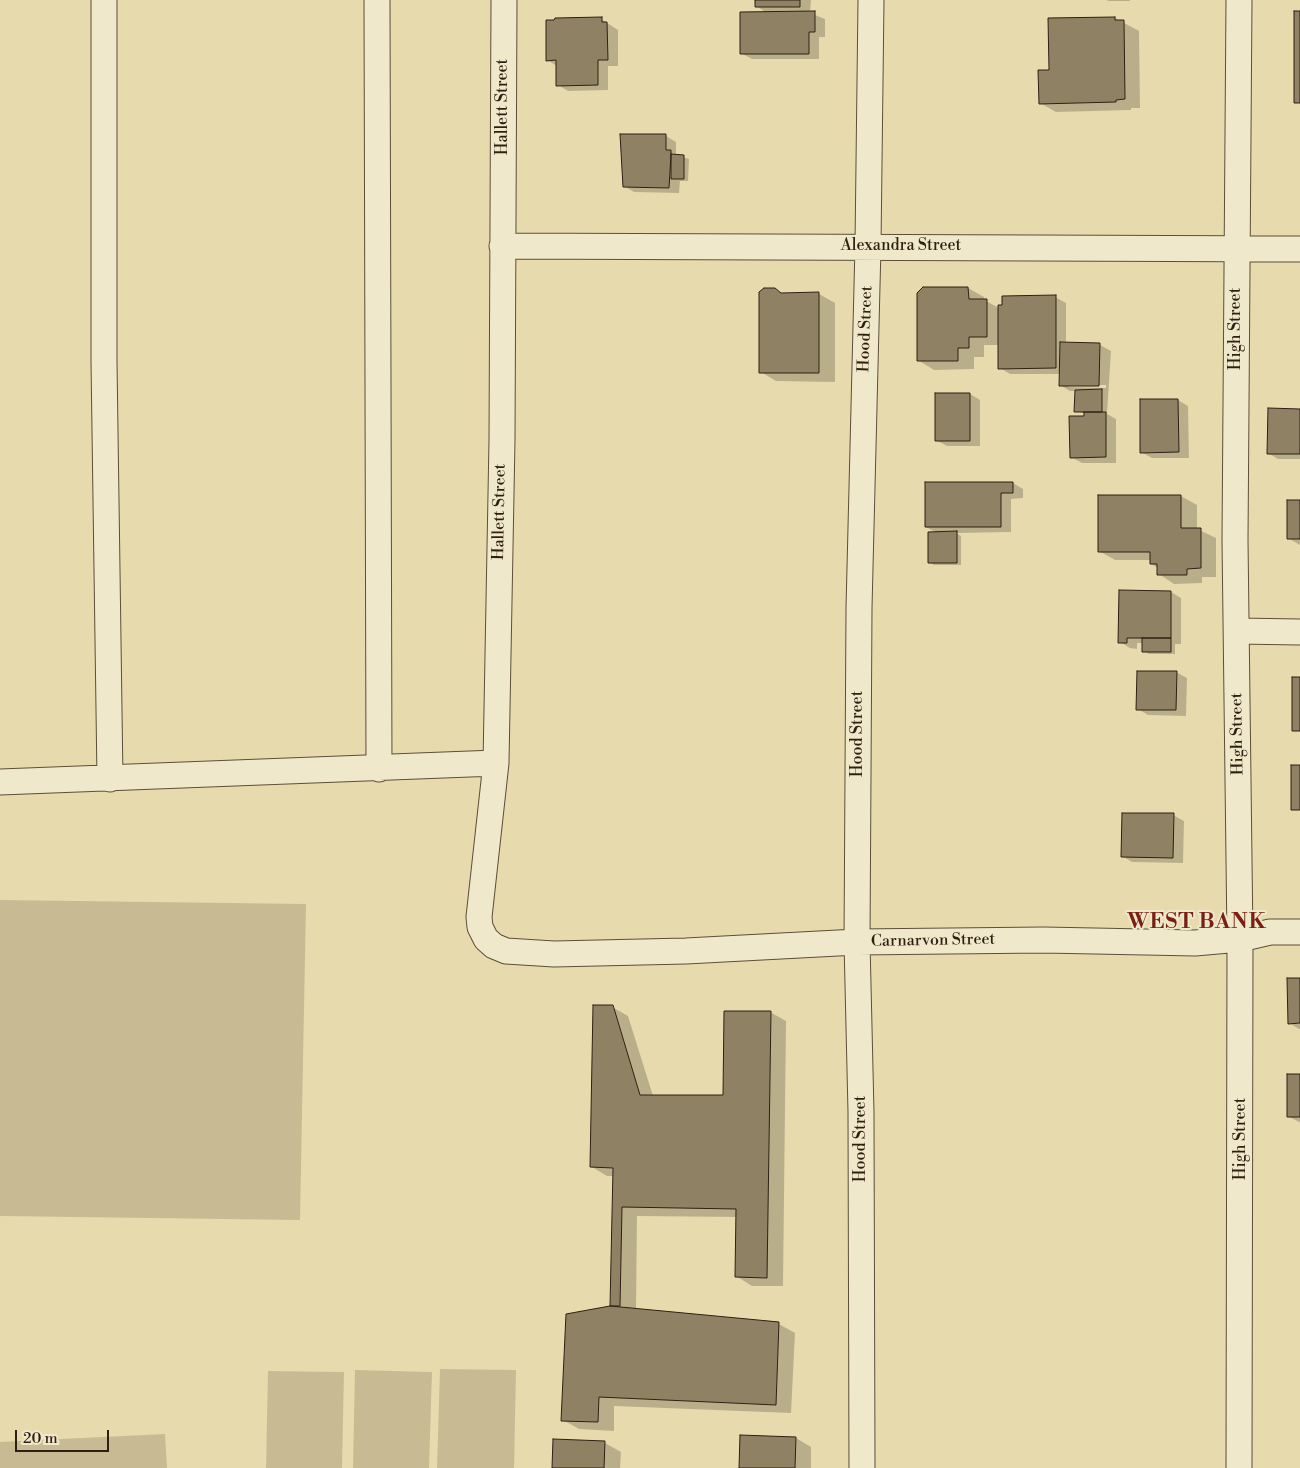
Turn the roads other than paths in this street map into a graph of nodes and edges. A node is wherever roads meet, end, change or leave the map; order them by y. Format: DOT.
graph roads {
  1 [pos="104,0"];
  2 [pos="377,0"];
  3 [pos="504,0"];
  4 [pos="870,0"];
  5 [pos="1239,0"];
  6 [pos="502,246"];
  7 [pos="868,246"];
  8 [pos="1237,249"];
  9 [pos="1300,249"];
  10 [pos="1237,631"];
  11 [pos="1300,632"];
  12 [pos="496,763"];
  13 [pos="379,769"];
  14 [pos="110,779"];
  15 [pos="0,782"];
  16 [pos="1300,932"];
  17 [pos="1240,939"];
  18 [pos="857,942"];
  19 [pos="566,953"];
  20 [pos="862,1468"];
  21 [pos="1239,1468"];
  1 -- 14 [label="street"];
  2 -- 13 [label="street"];
  3 -- 6 [label="street, Hallett Street"];
  4 -- 7 [label="street, Hood Street"];
  5 -- 8 [label="street, High Street"];
  6 -- 7 [label="street, Alexandra Street"];
  6 -- 12 [label="street, Hallett Street"];
  7 -- 8 [label="street, Alexandra Street"];
  7 -- 18 [label="street, Hood Street"];
  8 -- 9 [label="street, Alexandra Street"];
  8 -- 10 [label="street, High Street"];
  10 -- 11 [label="street"];
  10 -- 17 [label="street, High Street"];
  12 -- 13 [label="street"];
  12 -- 19 [label="street, Hallett Street"];
  13 -- 14 [label="street"];
  14 -- 15 [label="street"];
  16 -- 17 [label="street, Carnarvon Street"];
  17 -- 18 [label="street, Carnarvon Street"];
  17 -- 21 [label="street, High Street"];
  18 -- 19 [label="street, Carnarvon Street"];
  18 -- 20 [label="street, Hood Street"];
}
